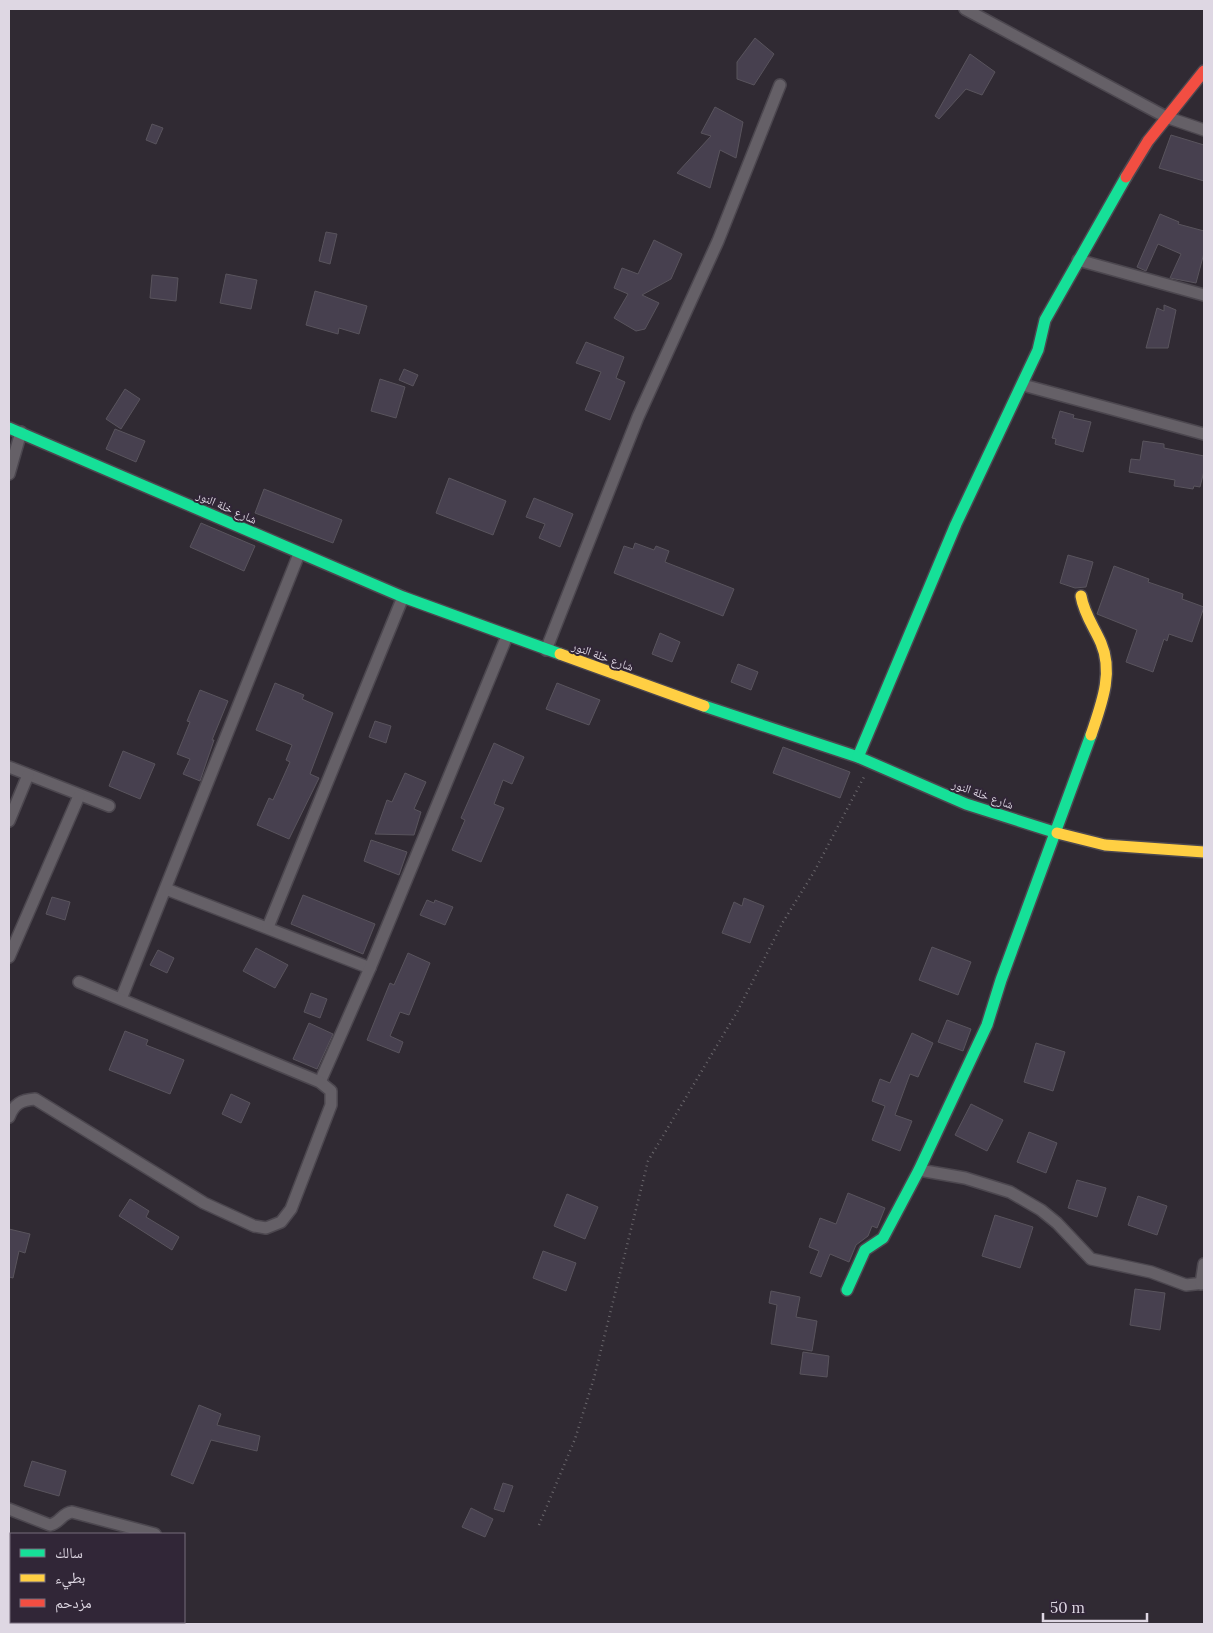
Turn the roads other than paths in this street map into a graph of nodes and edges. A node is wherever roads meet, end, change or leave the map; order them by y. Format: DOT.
graph roads {
  1 [pos="965,9"];
  2 [pos="1204,71"];
  3 [pos="780,85"];
  4 [pos="1166,116"];
  5 [pos="1204,130"];
  6 [pos="1078,260"];
  7 [pos="1204,295"];
  8 [pos="1023,385"];
  9 [pos="9,428"];
  10 [pos="21,432"];
  11 [pos="1204,434"];
  12 [pos="9,474"];
  13 [pos="299,554"];
  14 [pos="1081,596"];
  15 [pos="403,598"];
  16 [pos="507,636"];
  17 [pos="546,650"];
  18 [pos="858,757"];
  19 [pos="9,767"];
  20 [pos="28,775"];
  21 [pos="79,796"];
  22 [pos="109,806"];
  23 [pos="9,821"];
  24 [pos="1055,833"];
  25 [pos="1204,852"];
  26 [pos="166,889"];
  27 [pos="268,927"];
  28 [pos="9,957"];
  29 [pos="370,968"];
  30 [pos="79,982"];
  31 [pos="121,999"];
  32 [pos="320,1082"];
  33 [pos="9,1118"];
  34 [pos="919,1170"];
  35 [pos="1204,1264"];
  36 [pos="1202,1284"];
  37 [pos="848,1290"];
  38 [pos="9,1510"];
  39 [pos="151,1533"];
  1 -- 4 [label="street"];
  2 -- 4 [label="street"];
  3 -- 17 [label="street"];
  4 -- 5 [label="street"];
  4 -- 6 [label="street"];
  6 -- 7 [label="street"];
  6 -- 8 [label="street"];
  8 -- 11 [label="street"];
  8 -- 18 [label="street"];
  9 -- 10 [label="street, شارع خلة النور"];
  10 -- 12 [label="street"];
  10 -- 13 [label="street, شارع خلة النور"];
  13 -- 15 [label="street, شارع خلة النور"];
  13 -- 26 [label="street"];
  14 -- 24 [label="street"];
  15 -- 16 [label="street, شارع خلة النور"];
  15 -- 27 [label="street"];
  16 -- 17 [label="street, شارع خلة النور"];
  16 -- 29 [label="street"];
  17 -- 18 [label="street, شارع خلة النور"];
  18 -- 24 [label="street, شارع خلة النور"];
  19 -- 20 [label="street"];
  20 -- 21 [label="street"];
  20 -- 23 [label="street"];
  21 -- 22 [label="street"];
  21 -- 28 [label="street"];
  24 -- 25 [label="street, شارع خلة النور"];
  24 -- 34 [label="street"];
  26 -- 27 [label="street"];
  26 -- 31 [label="street"];
  27 -- 29 [label="street"];
  29 -- 32 [label="street"];
  30 -- 31 [label="street"];
  31 -- 32 [label="street"];
  32 -- 33 [label="street"];
  34 -- 36 [label="street"];
  34 -- 37 [label="street"];
  35 -- 36 [label="street"];
  38 -- 39 [label="street"];
}
